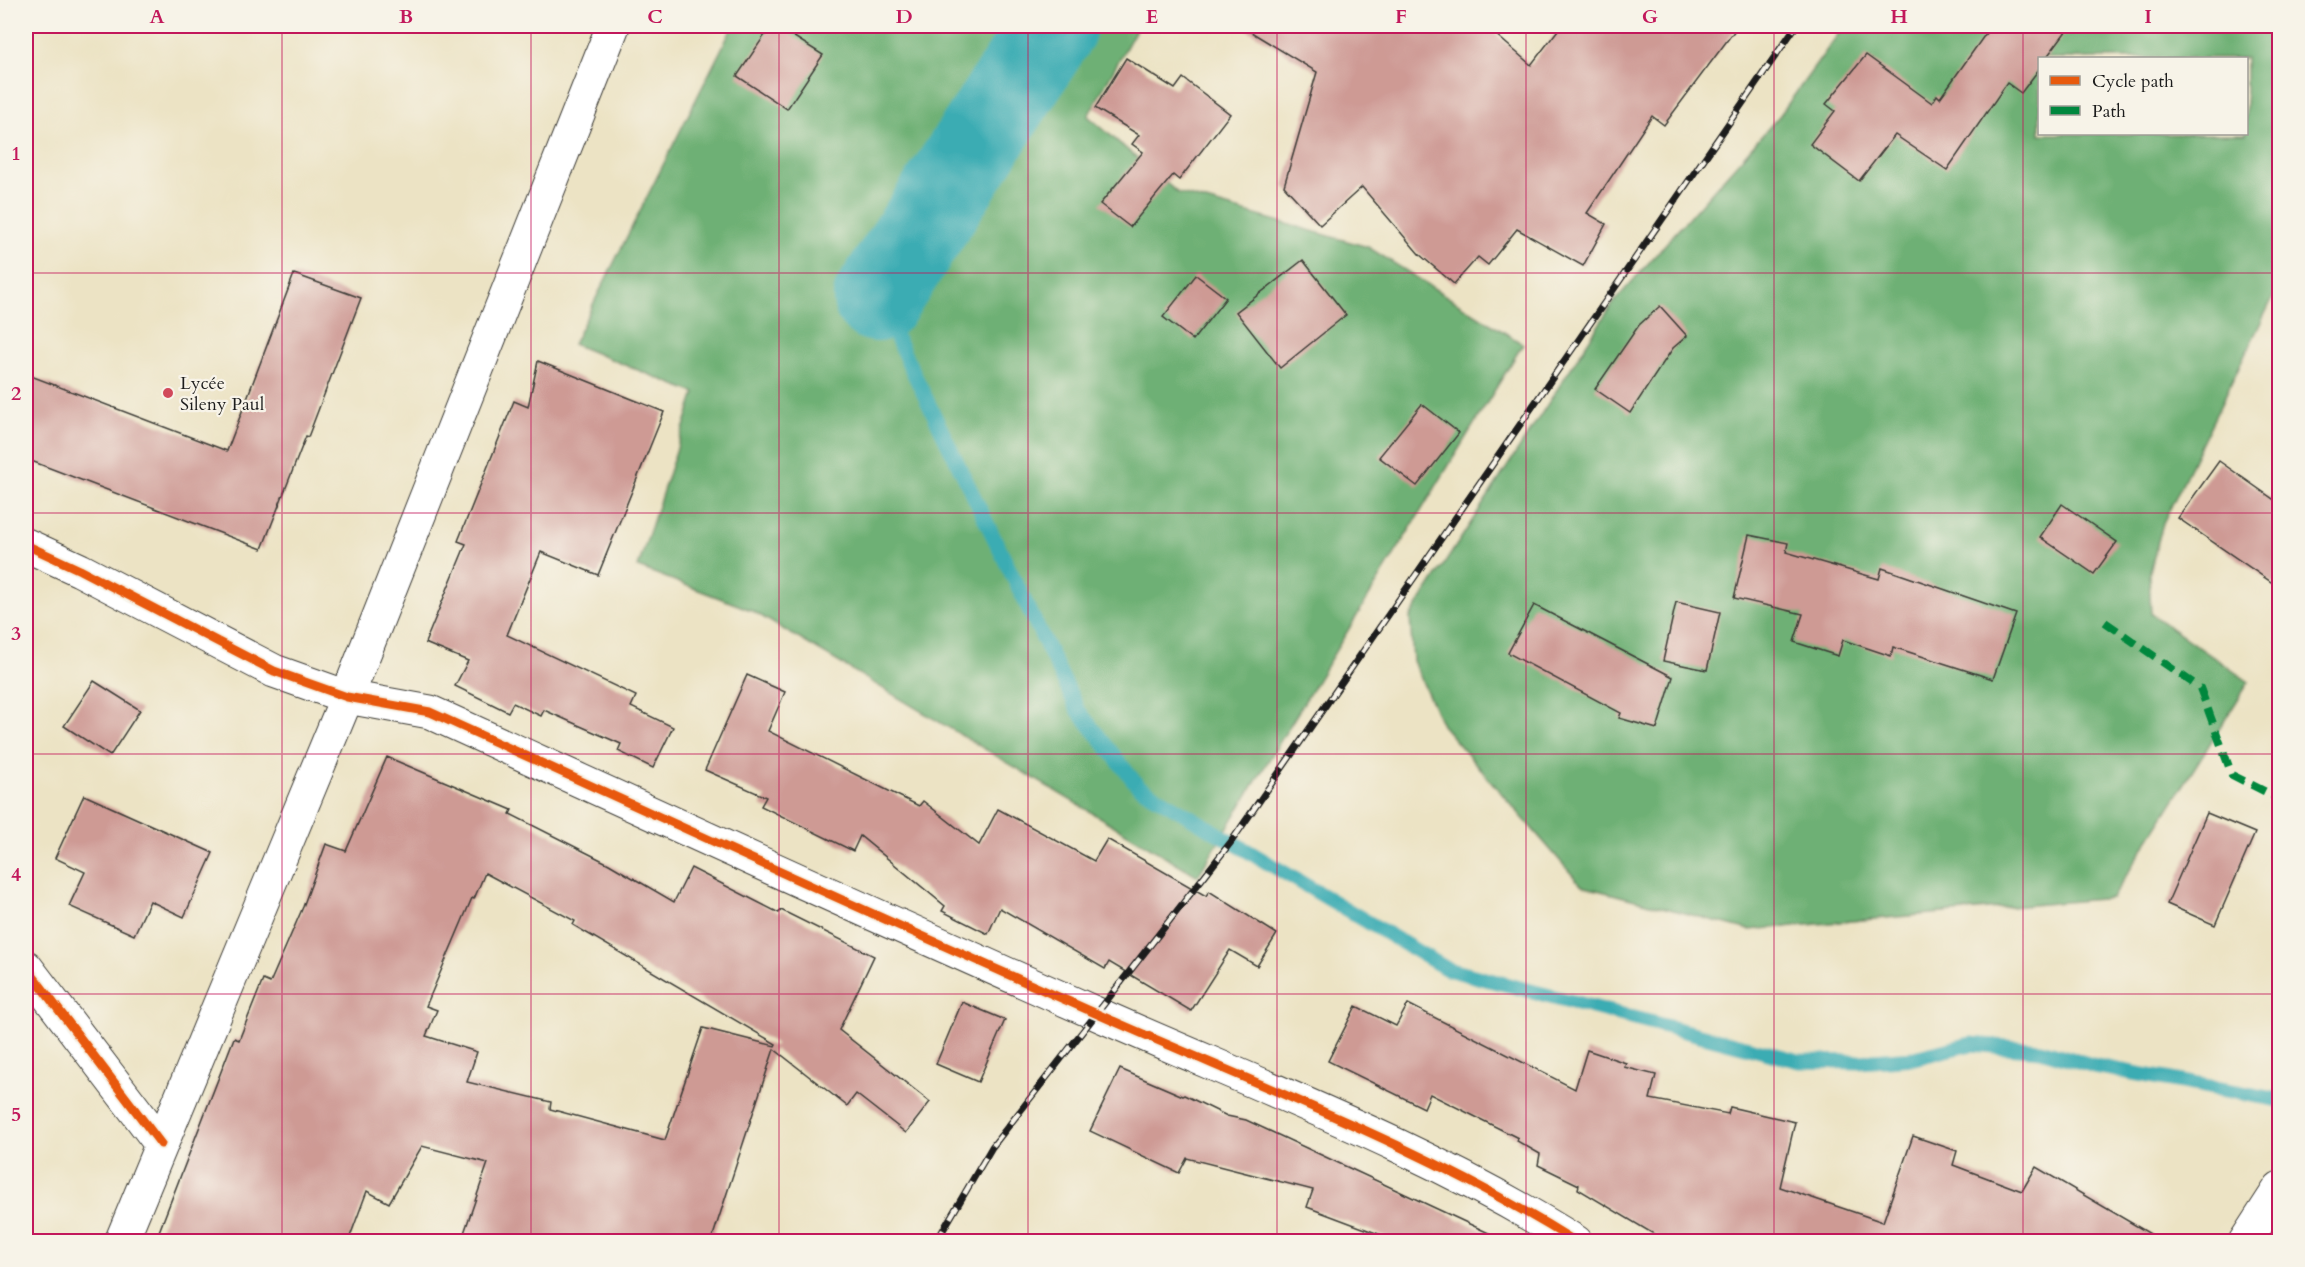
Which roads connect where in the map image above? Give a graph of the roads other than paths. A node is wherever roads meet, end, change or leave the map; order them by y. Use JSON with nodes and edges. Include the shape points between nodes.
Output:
{"nodes":[{"id":1,"x":613,"y":26,"type":"edge"},
{"id":2,"x":26,"y":544,"type":"edge"},
{"id":3,"x":347,"y":697,"type":"junction"},
{"id":4,"x":26,"y":967,"type":"edge"},
{"id":5,"x":161,"y":1144,"type":"junction"},
{"id":6,"x":2280,"y":1188,"type":"edge"},
{"id":7,"x":121,"y":1242,"type":"edge"},
{"id":8,"x":1576,"y":1242,"type":"edge"},
{"id":9,"x":2245,"y":1242,"type":"edge"}],
"edges":[{"from":1,"to":3,"type":"street"},
{"from":2,"to":3,"type":"street","via":[[274,671]]},
{"from":3,"to":5,"type":"street"},
{"from":3,"to":8,"type":"street","via":[[430,712],[1095,1014],[1329,1113],[1520,1207]]},
{"from":4,"to":5,"type":"street"},
{"from":5,"to":7,"type":"street"},
{"from":6,"to":9,"type":"street"}]}
